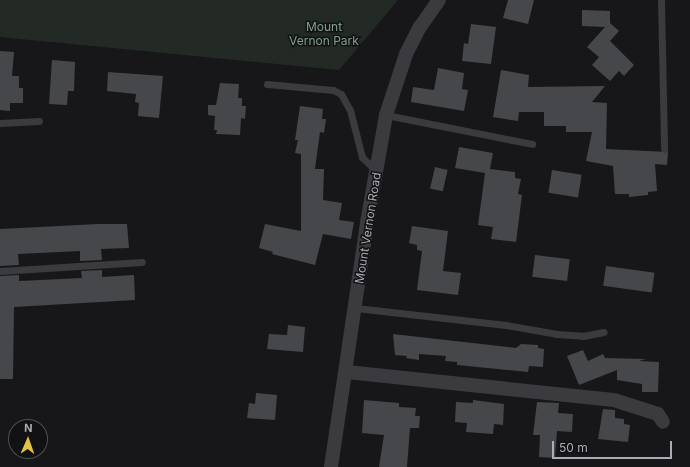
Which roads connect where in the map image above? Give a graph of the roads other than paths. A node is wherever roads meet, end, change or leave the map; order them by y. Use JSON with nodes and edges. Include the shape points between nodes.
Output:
{"nodes":[{"id":1,"x":439,"y":0,"type":"edge"},
{"id":2,"x":661,"y":0,"type":"edge"},
{"id":3,"x":267,"y":84,"type":"dead end"},
{"id":4,"x":386,"y":115,"type":"junction"},
{"id":5,"x":39,"y":121,"type":"dead end"},
{"id":6,"x":0,"y":123,"type":"edge"},
{"id":7,"x":532,"y":144,"type":"dead end"},
{"id":8,"x":664,"y":149,"type":"dead end"},
{"id":9,"x":376,"y":171,"type":"junction"},
{"id":10,"x":142,"y":262,"type":"dead end"},
{"id":11,"x":0,"y":271,"type":"edge"},
{"id":12,"x":356,"y":308,"type":"junction"},
{"id":13,"x":604,"y":332,"type":"dead end"},
{"id":14,"x":347,"y":372,"type":"junction"},
{"id":15,"x":664,"y":422,"type":"dead end"},
{"id":16,"x":331,"y":467,"type":"edge"}],
"edges":[{"from":1,"to":4,"type":"street","name":"Mount Vernon Road","via":[[420,27],[406,54]]},
{"from":2,"to":8,"type":"lane"},
{"from":3,"to":9,"type":"lane","via":[[332,90],[341,94],[350,110],[362,157]]},
{"from":4,"to":7,"type":"lane"},
{"from":4,"to":9,"type":"street","name":"Mount Vernon Road"},
{"from":5,"to":6,"type":"lane"},
{"from":9,"to":12,"type":"street","name":"Mount Vernon Road"},
{"from":10,"to":11,"type":"lane"},
{"from":12,"to":13,"type":"lane","via":[[506,325],[557,334],[584,336]]},
{"from":12,"to":14,"type":"street","name":"Mount Vernon Road"},
{"from":14,"to":15,"type":"street","via":[[614,400],[658,414]]},
{"from":14,"to":16,"type":"street","name":"Mount Vernon Road"}]}
